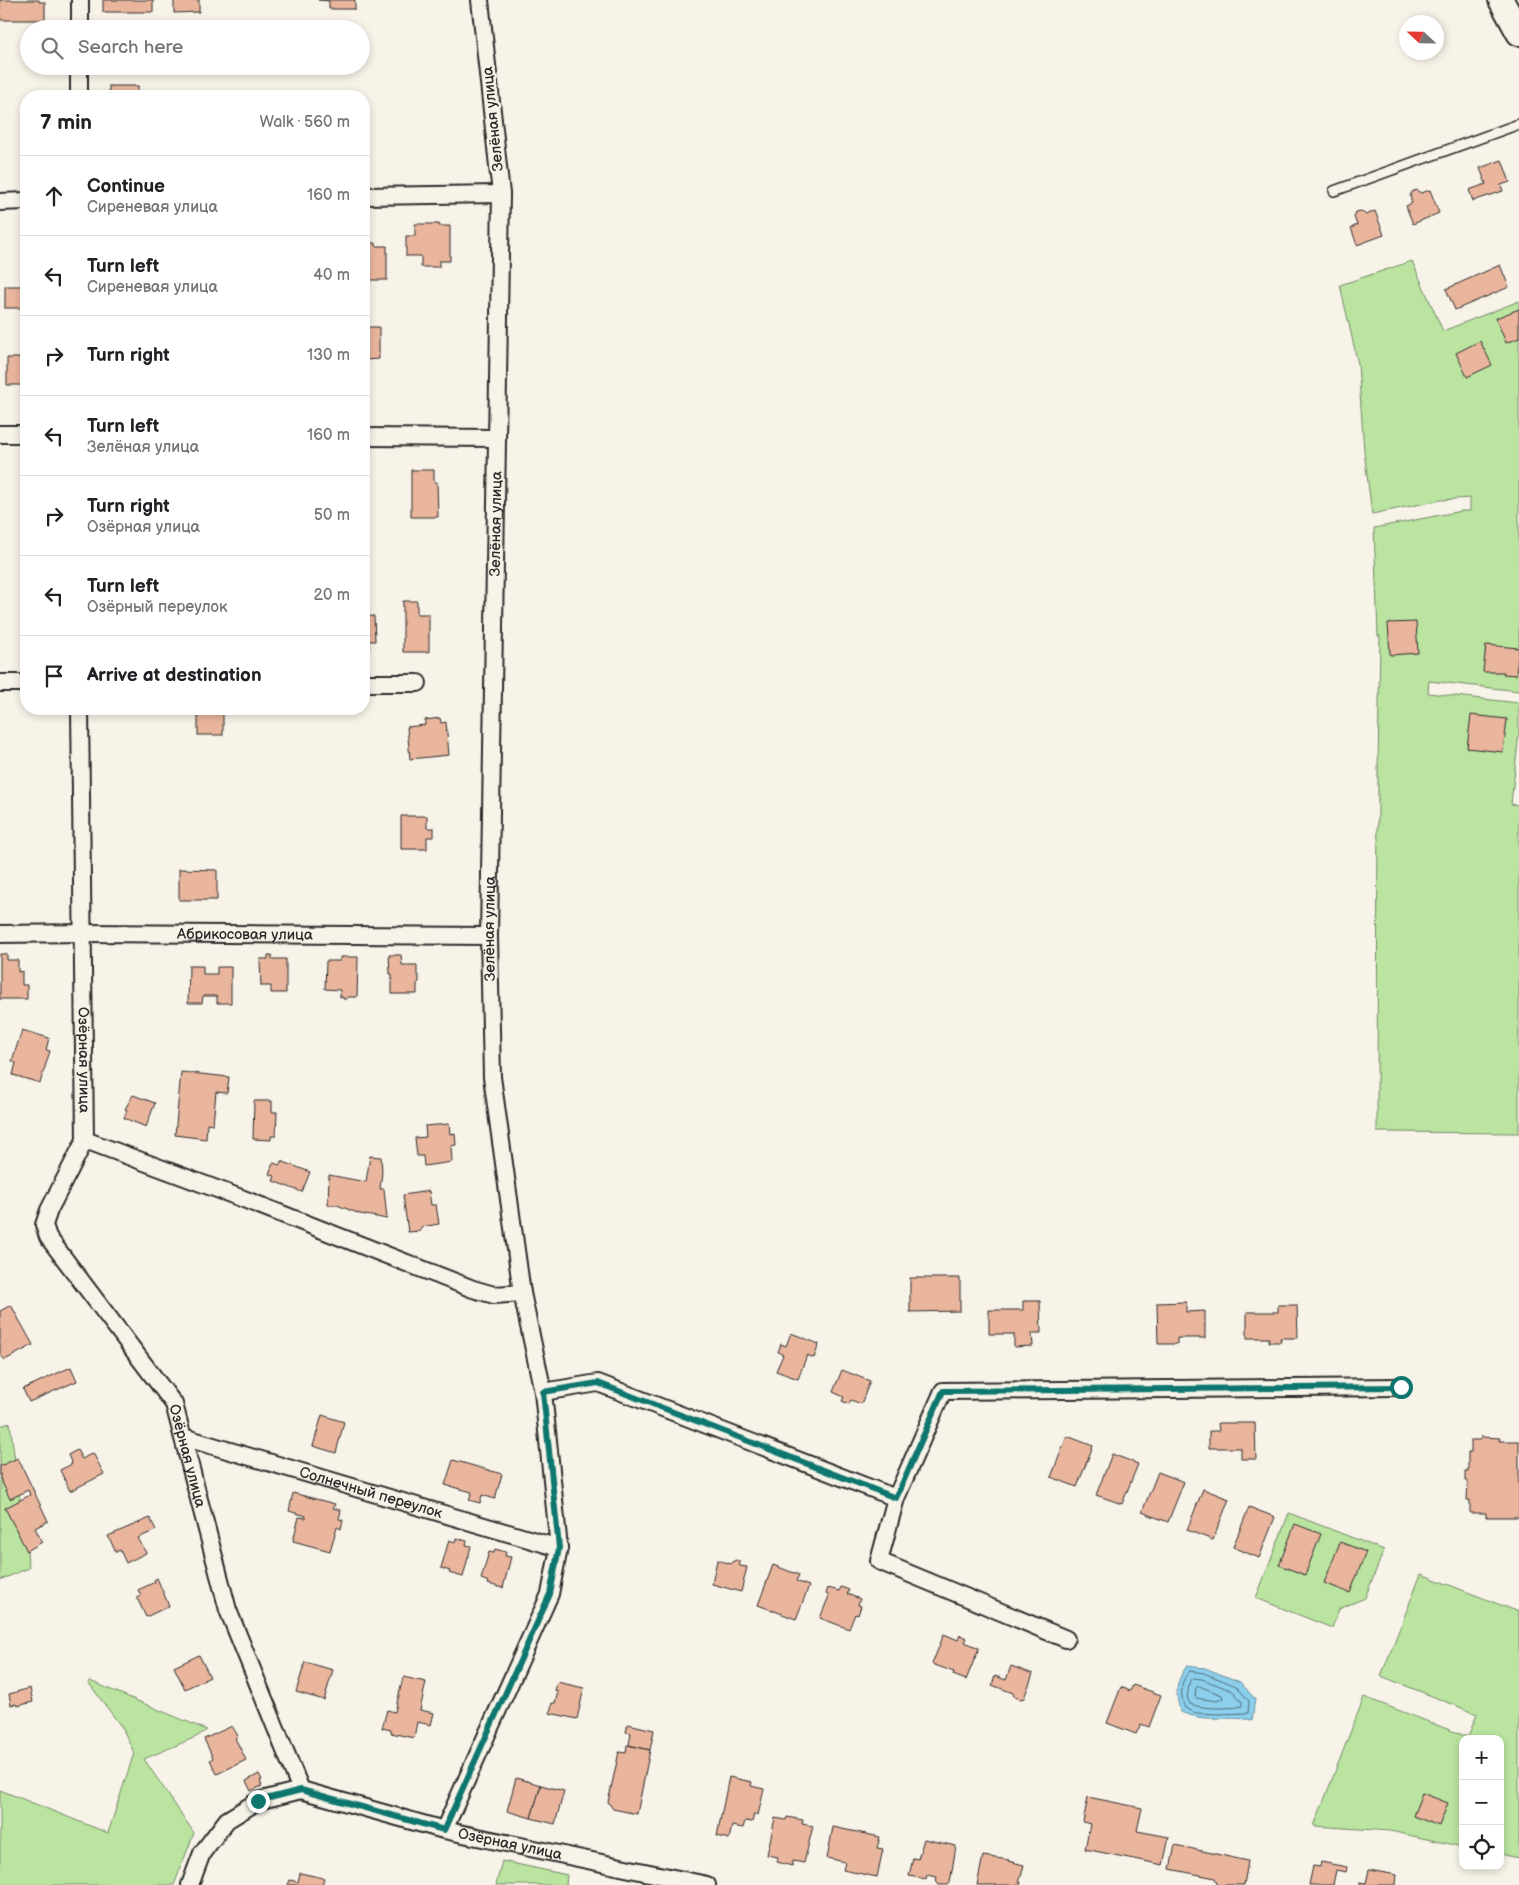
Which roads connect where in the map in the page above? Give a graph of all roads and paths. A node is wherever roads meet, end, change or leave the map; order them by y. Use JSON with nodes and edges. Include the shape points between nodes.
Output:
{"nodes":[{"id":1,"x":80,"y":0,"type":"edge"},
{"id":2,"x":480,"y":0,"type":"edge"},
{"id":3,"x":1501,"y":0,"type":"edge"},
{"id":4,"x":80,"y":20,"type":"edge"},
{"id":5,"x":1519,"y":34,"type":"edge"},
{"id":6,"x":79,"y":75,"type":"edge"},
{"id":7,"x":79,"y":90,"type":"edge"},
{"id":8,"x":1519,"y":124,"type":"edge"},
{"id":9,"x":1334,"y":191,"type":"dead end"},
{"id":10,"x":501,"y":194,"type":"junction"},
{"id":11,"x":370,"y":196,"type":"edge"},
{"id":12,"x":0,"y":202,"type":"edge"},
{"id":13,"x":20,"y":202,"type":"edge"},
{"id":14,"x":0,"y":434,"type":"edge"},
{"id":15,"x":20,"y":434,"type":"edge"},
{"id":16,"x":370,"y":437,"type":"edge"},
{"id":17,"x":496,"y":438,"type":"junction"},
{"id":18,"x":0,"y":683,"type":"edge"},
{"id":19,"x":20,"y":683,"type":"edge"},
{"id":20,"x":370,"y":683,"type":"edge"},
{"id":21,"x":418,"y":683,"type":"dead end"},
{"id":22,"x":80,"y":715,"type":"edge"},
{"id":23,"x":84,"y":933,"type":"junction"},
{"id":24,"x":0,"y":934,"type":"edge"},
{"id":25,"x":489,"y":936,"type":"junction"},
{"id":26,"x":85,"y":1140,"type":"junction"},
{"id":27,"x":522,"y":1293,"type":"junction"},
{"id":28,"x":1401,"y":1387,"type":"dead end"},
{"id":29,"x":543,"y":1392,"type":"junction"},
{"id":30,"x":183,"y":1437,"type":"junction"},
{"id":31,"x":896,"y":1498,"type":"junction"},
{"id":32,"x":559,"y":1548,"type":"junction"},
{"id":33,"x":1066,"y":1639,"type":"dead end"},
{"id":34,"x":301,"y":1790,"type":"junction"},
{"id":35,"x":444,"y":1830,"type":"junction"},
{"id":36,"x":190,"y":1885,"type":"edge"},
{"id":37,"x":707,"y":1885,"type":"edge"}],
"edges":[{"from":1,"to":4,"type":"street"},
{"from":2,"to":10,"type":"street","name":"Зелёная улица"},
{"from":3,"to":5,"type":"main road"},
{"from":6,"to":7,"type":"street"},
{"from":8,"to":9,"type":"lane"},
{"from":10,"to":11,"type":"street"},
{"from":10,"to":17,"type":"street","name":"Зелёная улица"},
{"from":12,"to":13,"type":"street"},
{"from":14,"to":15,"type":"street"},
{"from":16,"to":17,"type":"street"},
{"from":17,"to":25,"type":"street","name":"Зелёная улица"},
{"from":18,"to":19,"type":"street"},
{"from":20,"to":21,"type":"street"},
{"from":22,"to":23,"type":"street","name":"Озёрная улица"},
{"from":23,"to":24,"type":"street","name":"Абрикосовая улица"},
{"from":23,"to":25,"type":"street","name":"Абрикосовая улица"},
{"from":23,"to":26,"type":"street","name":"Озёрная улица"},
{"from":25,"to":27,"type":"street","name":"Зелёная улица","via":[[492,1077]]},
{"from":26,"to":27,"type":"street","via":[[472,1289],[494,1295]]},
{"from":26,"to":30,"type":"street","name":"Озёрная улица","via":[[44,1225],[48,1237],[174,1404]]},
{"from":27,"to":29,"type":"street","name":"Зелёная улица"},
{"from":28,"to":31,"type":"street","via":[[943,1391]]},
{"from":29,"to":31,"type":"street","via":[[598,1383]]},
{"from":29,"to":32,"type":"street","name":"Зелёная улица"},
{"from":30,"to":32,"type":"street","name":"Солнечный переулок"},
{"from":30,"to":34,"type":"street","name":"Озёрная улица","via":[[228,1610]]},
{"from":31,"to":33,"type":"street","via":[[879,1561]]},
{"from":32,"to":35,"type":"street","name":"Зелёная улица","via":[[550,1594]]},
{"from":34,"to":35,"type":"street","name":"Озёрная улица"},
{"from":34,"to":36,"type":"street","via":[[258,1801],[227,1820],[202,1853]]},
{"from":35,"to":37,"type":"street","name":"Озёрная улица"}]}
